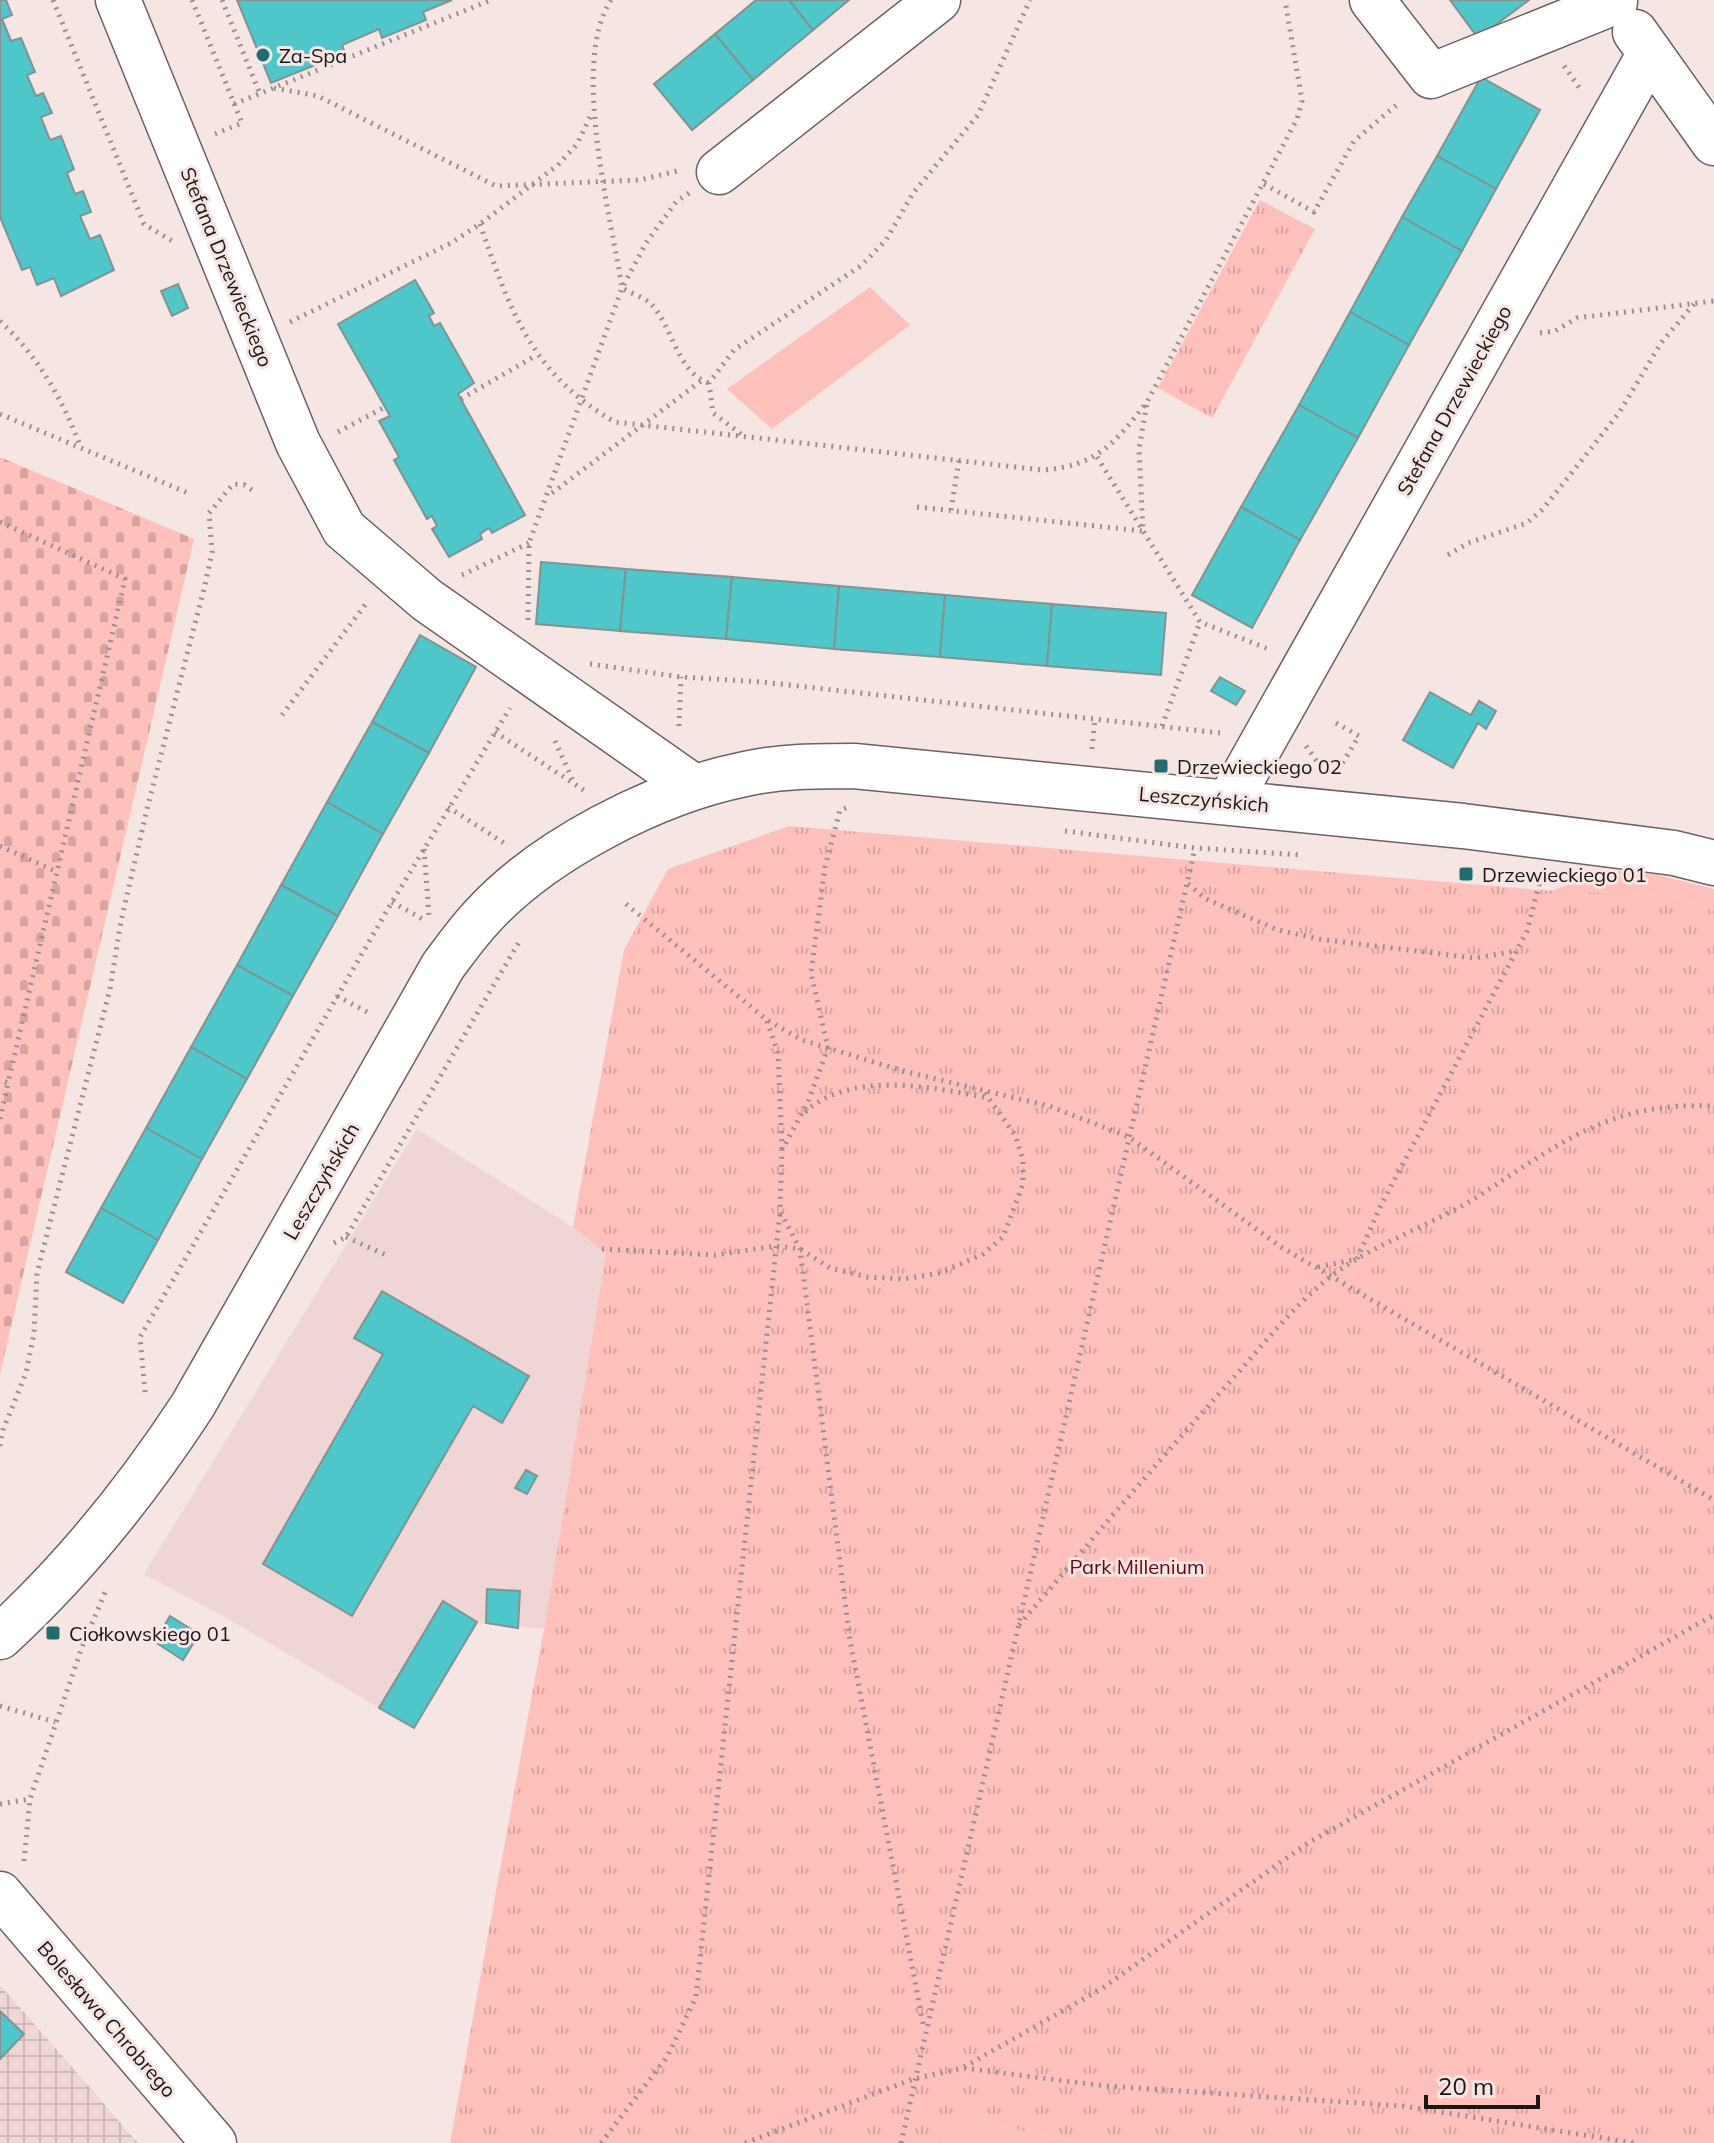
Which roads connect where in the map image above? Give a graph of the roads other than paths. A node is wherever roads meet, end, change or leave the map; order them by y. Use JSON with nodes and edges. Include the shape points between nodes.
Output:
{"nodes":[{"id":1,"x":118,"y":0,"type":"edge"},
{"id":2,"x":938,"y":0,"type":"edge"},
{"id":3,"x":1372,"y":0,"type":"edge"},
{"id":4,"x":1614,"y":1,"type":"edge"},
{"id":5,"x":1650,"y":53,"type":"junction"},
{"id":6,"x":1714,"y":143,"type":"edge"},
{"id":7,"x":719,"y":172,"type":"road end"},
{"id":8,"x":694,"y":787,"type":"junction"},
{"id":9,"x":1229,"y":802,"type":"junction"},
{"id":10,"x":1714,"y":863,"type":"edge"},
{"id":11,"x":0,"y":1637,"type":"edge"},
{"id":12,"x":12,"y":1882,"type":"edge"},
{"id":13,"x":214,"y":2143,"type":"edge"}],
"edges":[{"from":1,"to":8,"type":"street","name":"Stefana Drzewieckiego","via":[[298,443],[344,529],[427,600]]},
{"from":2,"to":7,"type":"street"},
{"from":3,"to":4,"type":"street","via":[[1431,76]]},
{"from":4,"to":5,"type":"street"},
{"from":5,"to":6,"type":"street"},
{"from":5,"to":9,"type":"street","name":"Stefana Drzewieckiego"},
{"from":8,"to":9,"type":"street","name":"Leszczyńskich","via":[[795,766],[854,766]]},
{"from":8,"to":11,"type":"street","name":"Leszczyńskich","via":[[562,852],[481,917],[443,966],[154,1466],[92,1545]]},
{"from":9,"to":10,"type":"street","name":"Leszczyńskich","via":[[1606,843]]},
{"from":12,"to":13,"type":"street","name":"Bolesława Chrobrego"}]}
